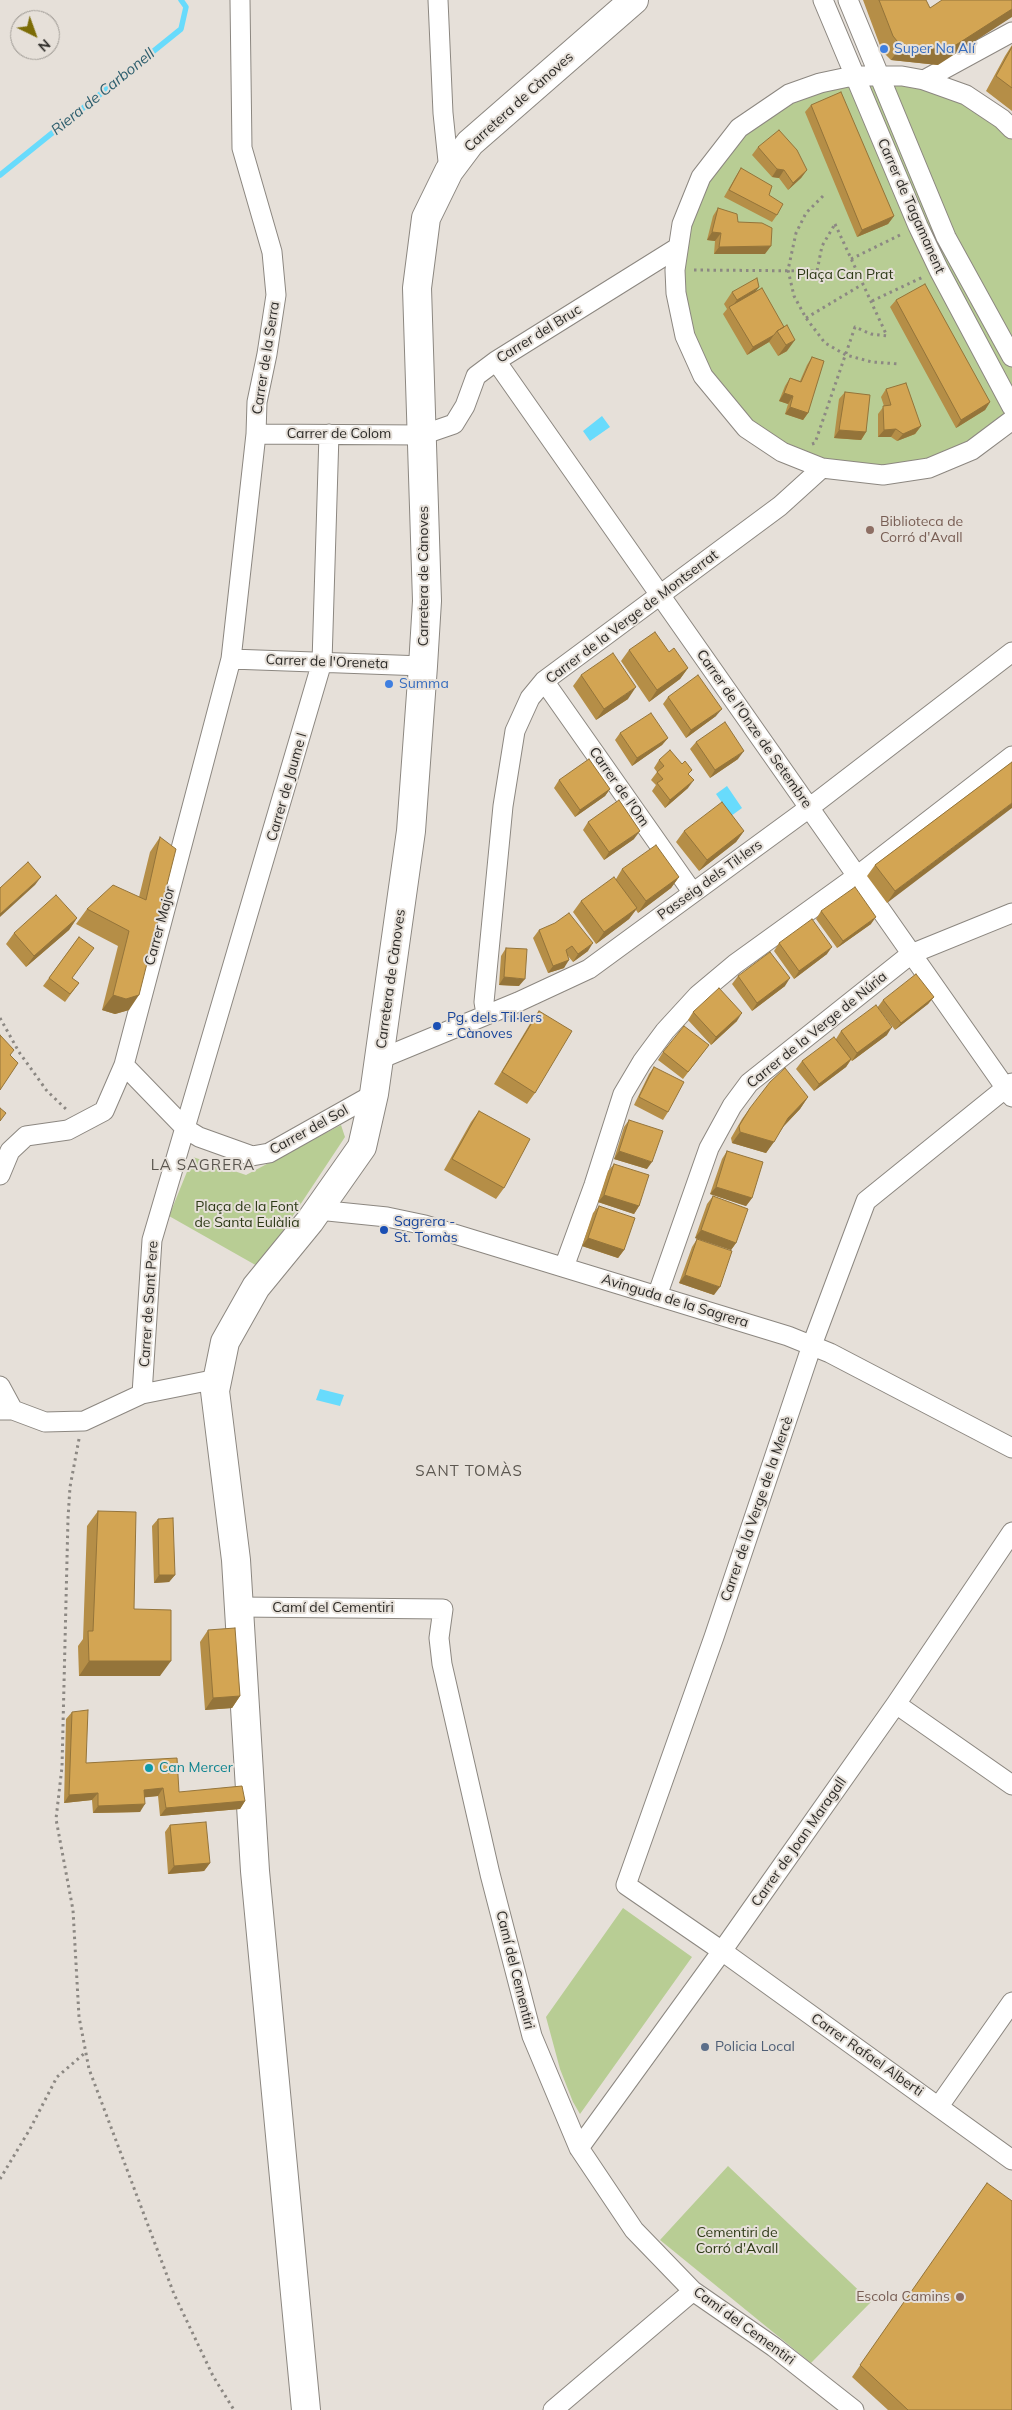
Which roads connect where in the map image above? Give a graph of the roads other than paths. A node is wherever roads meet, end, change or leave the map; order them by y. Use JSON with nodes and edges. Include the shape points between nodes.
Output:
{"nodes":[{"id":1,"x":240,"y":0,"type":"edge"},
{"id":2,"x":438,"y":0,"type":"edge"},
{"id":3,"x":634,"y":0,"type":"edge"},
{"id":4,"x":823,"y":0,"type":"edge"},
{"id":5,"x":848,"y":0,"type":"edge"},
{"id":6,"x":1012,"y":32,"type":"edge"},
{"id":7,"x":880,"y":74,"type":"junction"},
{"id":8,"x":853,"y":76,"type":"junction"},
{"id":9,"x":924,"y":80,"type":"junction"},
{"id":10,"x":1012,"y":129,"type":"edge"},
{"id":11,"x":449,"y":171,"type":"junction"},
{"id":12,"x":677,"y":248,"type":"junction"},
{"id":13,"x":1012,"y":357,"type":"edge"},
{"id":14,"x":496,"y":361,"type":"junction"},
{"id":15,"x":1012,"y":407,"type":"edge"},
{"id":16,"x":1012,"y":420,"type":"edge"},
{"id":17,"x":256,"y":434,"type":"junction"},
{"id":18,"x":329,"y":434,"type":"junction"},
{"id":19,"x":422,"y":435,"type":"junction"},
{"id":20,"x":822,"y":468,"type":"junction"},
{"id":21,"x":662,"y":595,"type":"junction"},
{"id":22,"x":1012,"y":652,"type":"edge"},
{"id":23,"x":231,"y":659,"type":"junction"},
{"id":24,"x":322,"y":662,"type":"junction"},
{"id":25,"x":423,"y":666,"type":"junction"},
{"id":26,"x":544,"y":681,"type":"junction"},
{"id":27,"x":1012,"y":756,"type":"edge"},
{"id":28,"x":809,"y":808,"type":"junction"},
{"id":29,"x":857,"y":876,"type":"junction"},
{"id":30,"x":693,"y":893,"type":"junction"},
{"id":31,"x":1012,"y":913,"type":"edge"},
{"id":32,"x":911,"y":954,"type":"junction"},
{"id":33,"x":486,"y":1014,"type":"junction"},
{"id":34,"x":380,"y":1059,"type":"junction"},
{"id":35,"x":124,"y":1065,"type":"junction"},
{"id":36,"x":1010,"y":1089,"type":"edge"},
{"id":37,"x":374,"y":1094,"type":"junction"},
{"id":38,"x":186,"y":1129,"type":"junction"},
{"id":39,"x":0,"y":1175,"type":"edge"},
{"id":40,"x":318,"y":1210,"type":"junction"},
{"id":41,"x":564,"y":1267,"type":"junction"},
{"id":42,"x":657,"y":1296,"type":"junction"},
{"id":43,"x":812,"y":1345,"type":"junction"},
{"id":44,"x":217,"y":1379,"type":"junction"},
{"id":45,"x":0,"y":1386,"type":"edge"},
{"id":46,"x":142,"y":1394,"type":"junction"},
{"id":47,"x":6,"y":1410,"type":"edge"},
{"id":48,"x":1012,"y":1448,"type":"edge"},
{"id":49,"x":1012,"y":1532,"type":"edge"},
{"id":50,"x":239,"y":1607,"type":"junction"},
{"id":51,"x":896,"y":1704,"type":"junction"},
{"id":52,"x":1012,"y":1785,"type":"edge"},
{"id":53,"x":722,"y":1951,"type":"junction"},
{"id":54,"x":1012,"y":2002,"type":"edge"},
{"id":55,"x":939,"y":2106,"type":"junction"},
{"id":56,"x":579,"y":2148,"type":"junction"},
{"id":57,"x":1012,"y":2160,"type":"edge"},
{"id":58,"x":693,"y":2291,"type":"junction"},
{"id":59,"x":306,"y":2410,"type":"edge"},
{"id":60,"x":554,"y":2410,"type":"edge"},
{"id":61,"x":854,"y":2410,"type":"edge"}],
"edges":[{"from":1,"to":17,"type":"street","name":"Carrer de la Serra","via":[[242,148],[272,252],[276,295],[257,402]]},
{"from":2,"to":11,"type":"street"},
{"from":3,"to":11,"type":"street","name":"Carretera de Cànoves","via":[[470,143]]},
{"from":4,"to":8,"type":"street","name":"Carrer de Tagamanent"},
{"from":5,"to":7,"type":"street","name":"Carrer de Tagamanent"},
{"from":6,"to":9,"type":"street"},
{"from":7,"to":8,"type":"street"},
{"from":7,"to":9,"type":"street"},
{"from":7,"to":13,"type":"street","name":"Carrer de Tagamanent","via":[[946,238]]},
{"from":8,"to":12,"type":"street","via":[[820,82],[789,94],[739,128],[701,177],[690,200]]},
{"from":8,"to":15,"type":"street","name":"Carrer de Tagamanent","via":[[939,270]]},
{"from":9,"to":10,"type":"street","via":[[966,95]]},
{"from":11,"to":19,"type":"street","name":"Carretera de Cànoves","via":[[426,218],[417,288]]},
{"from":12,"to":14,"type":"street","name":"Carrer del Bruc"},
{"from":12,"to":20,"type":"street","via":[[676,293],[685,336],[703,376],[746,428],[782,452]]},
{"from":14,"to":19,"type":"street","name":"Carrer del Bruc","via":[[476,376],[454,424]]},
{"from":14,"to":21,"type":"street","name":"Carrer de l'Onze de Setembre"},
{"from":16,"to":20,"type":"street","via":[[972,450],[929,468],[882,475]]},
{"from":17,"to":18,"type":"street","name":"Carrer de Colom"},
{"from":17,"to":23,"type":"street","name":"Carrer de la Serra"},
{"from":18,"to":19,"type":"street","name":"Carrer de Colom"},
{"from":18,"to":24,"type":"street","name":"Carrer de Jaume I"},
{"from":19,"to":25,"type":"street","name":"Carretera de Cànoves","via":[[427,601]]},
{"from":20,"to":21,"type":"street","name":"Carrer de la Verge de Montserrat","via":[[780,506]]},
{"from":21,"to":26,"type":"street","name":"Carrer de la Verge de Montserrat"},
{"from":21,"to":28,"type":"street","name":"Carrer de l'Onze de Setembre"},
{"from":22,"to":28,"type":"street","name":"Passeig dels Til·lers"},
{"from":23,"to":24,"type":"street","name":"Carrer de l'Oreneta"},
{"from":23,"to":35,"type":"street","name":"Carrer Major"},
{"from":24,"to":25,"type":"street","name":"Carrer de l'Oreneta"},
{"from":24,"to":38,"type":"street","name":"Carrer de Jaume I"},
{"from":25,"to":34,"type":"street","name":"Carretera de Cànoves","via":[[411,831]]},
{"from":26,"to":30,"type":"street","name":"Carrer de l'Om"},
{"from":26,"to":33,"type":"street","name":"Carrer de la Verge de Montserrat","via":[[530,698],[515,730],[494,891],[484,1002]]},
{"from":27,"to":29,"type":"street"},
{"from":28,"to":29,"type":"street","name":"Carrer de l'Onze de Setembre"},
{"from":28,"to":30,"type":"street","name":"Passeig dels Til·lers"},
{"from":29,"to":32,"type":"street","name":"Carrer de l'Onze de Setembre"},
{"from":29,"to":41,"type":"street","via":[[735,964],[698,995],[642,1062],[622,1094]]},
{"from":30,"to":33,"type":"street","name":"Passeig dels Til·lers","via":[[589,969]]},
{"from":31,"to":32,"type":"street","name":"Carrer de la Verge de Núria"},
{"from":32,"to":36,"type":"street","name":"Carrer de l'Onze de Setembre"},
{"from":32,"to":42,"type":"street","name":"Carrer de la Verge de Núria","via":[[749,1083],[709,1148]]},
{"from":33,"to":34,"type":"street","name":"Passeig dels Til·lers"},
{"from":34,"to":37,"type":"street","name":"Carretera de Cànoves"},
{"from":35,"to":38,"type":"street","name":"Carrer del Sol"},
{"from":35,"to":39,"type":"street","name":"Carrer Major","via":[[104,1111],[68,1130],[26,1136],[10,1151]]},
{"from":36,"to":43,"type":"street","name":"Carrer de la Verge de la Mercè","via":[[866,1201]]},
{"from":37,"to":38,"type":"street","name":"Carrer del Sol","via":[[268,1153],[252,1156]]},
{"from":37,"to":40,"type":"street","name":"Carretera de Cànoves","via":[[362,1147]]},
{"from":38,"to":46,"type":"street","name":"Carrer de Sant Pere","via":[[152,1240]]},
{"from":40,"to":41,"type":"street","name":"Avinguda de la Sagrera","via":[[387,1216],[426,1225]]},
{"from":40,"to":44,"type":"street","name":"Carretera de Cànoves","via":[[256,1287],[225,1342]]},
{"from":41,"to":42,"type":"street","name":"Avinguda de la Sagrera"},
{"from":42,"to":43,"type":"street","name":"Avinguda de la Sagrera"},
{"from":43,"to":48,"type":"street","name":"Avinguda de la Sagrera"},
{"from":43,"to":53,"type":"street","name":"Carrer de la Verge de la Mercè","via":[[626,1885]]},
{"from":44,"to":46,"type":"street"},
{"from":44,"to":50,"type":"street","name":"Carretera de Cànoves","via":[[215,1391]]},
{"from":45,"to":47,"type":"street"},
{"from":46,"to":47,"type":"street","via":[[84,1421],[45,1422]]},
{"from":49,"to":51,"type":"street","name":"Carrer de Joan Maragall"},
{"from":50,"to":56,"type":"street","name":"Camí del Cementiri","via":[[443,1609],[439,1638],[442,1664],[493,1884],[532,2036]]},
{"from":50,"to":59,"type":"street","name":"Carretera de Cànoves","via":[[255,1871]]},
{"from":51,"to":52,"type":"street"},
{"from":51,"to":53,"type":"street","name":"Carrer de Joan Maragall"},
{"from":53,"to":55,"type":"street","name":"Carrer Rafael Alberti"},
{"from":53,"to":56,"type":"street","name":"Carrer de Joan Maragall"},
{"from":54,"to":55,"type":"street"},
{"from":55,"to":57,"type":"street","name":"Carrer Rafael Alberti"},
{"from":56,"to":58,"type":"street","name":"Camí del Cementiri","via":[[634,2230]]},
{"from":58,"to":60,"type":"street"},
{"from":58,"to":61,"type":"street","name":"Camí del Cementiri","via":[[774,2347]]}]}
